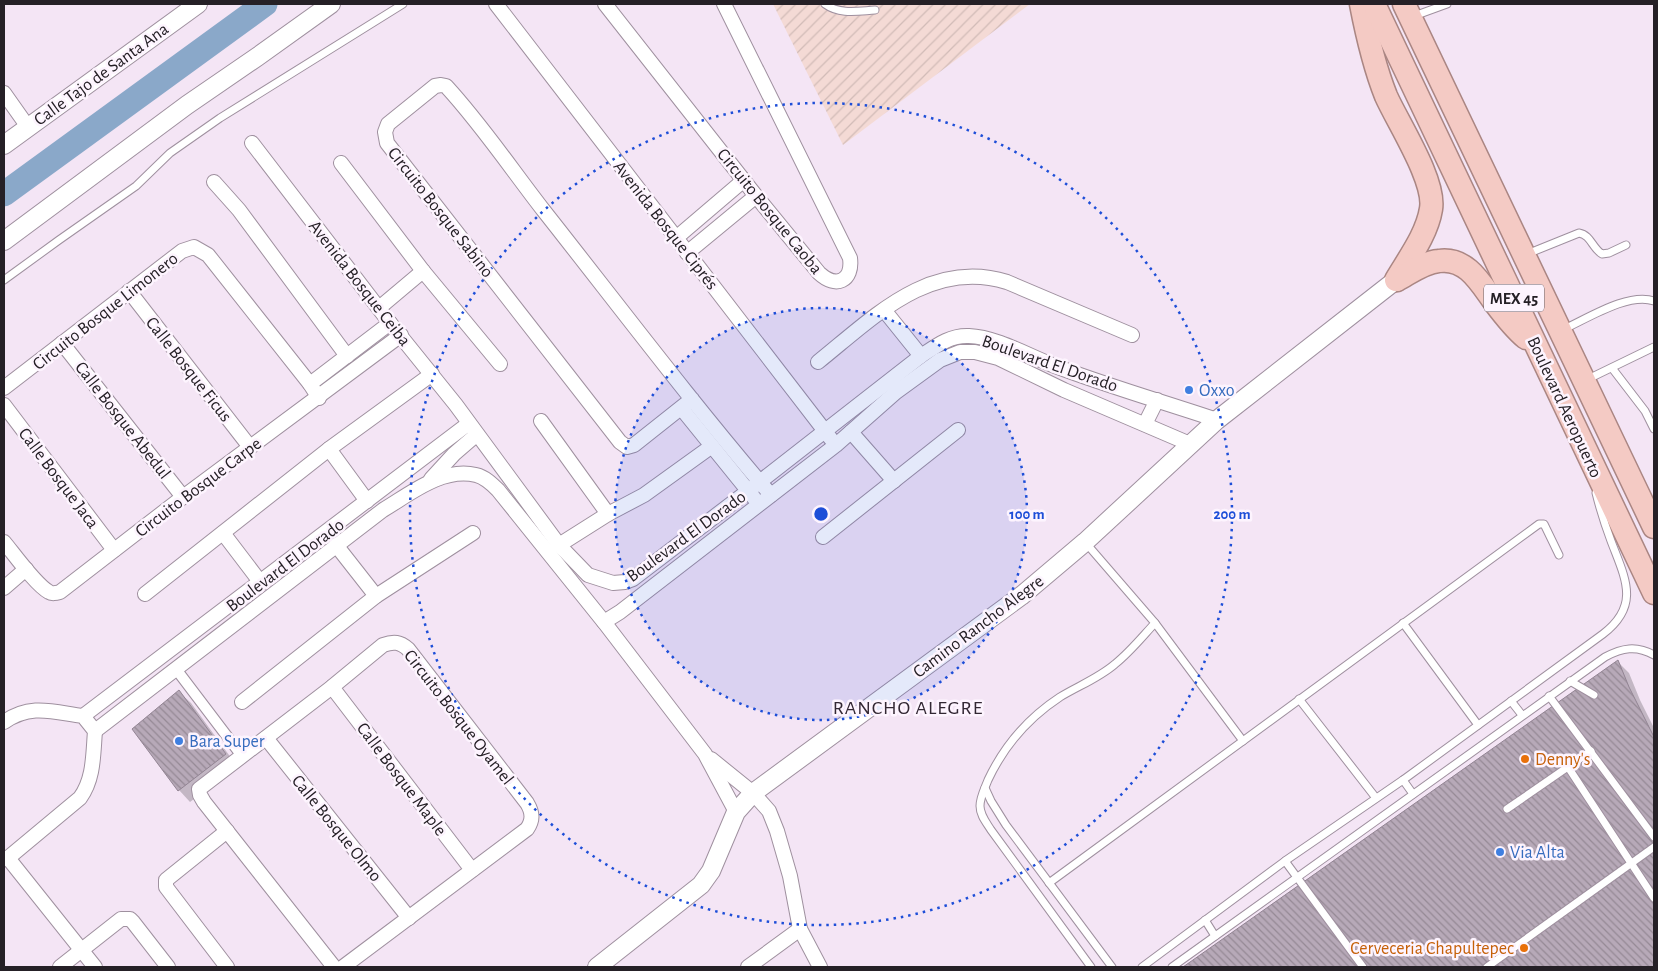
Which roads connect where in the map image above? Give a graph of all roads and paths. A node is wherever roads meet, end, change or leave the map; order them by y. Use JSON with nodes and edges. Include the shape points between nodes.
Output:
{"nodes":[{"id":1,"x":198,"y":4,"type":"edge"},
{"id":2,"x":331,"y":4,"type":"edge"},
{"id":3,"x":403,"y":4,"type":"edge"},
{"id":4,"x":496,"y":4,"type":"edge"},
{"id":5,"x":606,"y":4,"type":"edge"},
{"id":6,"x":724,"y":4,"type":"edge"},
{"id":7,"x":825,"y":4,"type":"edge"},
{"id":8,"x":1360,"y":4,"type":"edge"},
{"id":9,"x":1374,"y":4,"type":"edge"},
{"id":10,"x":1447,"y":4,"type":"edge"},
{"id":11,"x":875,"y":10,"type":"dead end"},
{"id":12,"x":1408,"y":11,"type":"edge"},
{"id":13,"x":4,"y":93,"type":"edge"},
{"id":14,"x":28,"y":126,"type":"junction"},
{"id":15,"x":252,"y":143,"type":"dead end"},
{"id":16,"x":4,"y":145,"type":"edge"},
{"id":17,"x":341,"y":163,"type":"dead end"},
{"id":18,"x":744,"y":180,"type":"junction"},
{"id":19,"x":214,"y":182,"type":"dead end"},
{"id":20,"x":756,"y":196,"type":"junction"},
{"id":21,"x":676,"y":238,"type":"junction"},
{"id":22,"x":4,"y":241,"type":"edge"},
{"id":23,"x":1626,"y":245,"type":"dead end"},
{"id":24,"x":687,"y":253,"type":"junction"},
{"id":25,"x":1524,"y":255,"type":"junction"},
{"id":26,"x":424,"y":270,"type":"junction"},
{"id":27,"x":4,"y":280,"type":"edge"},
{"id":28,"x":1396,"y":280,"type":"junction"},
{"id":29,"x":129,"y":291,"type":"junction"},
{"id":30,"x":1654,"y":301,"type":"edge"},
{"id":31,"x":379,"y":308,"type":"junction"},
{"id":32,"x":884,"y":310,"type":"junction"},
{"id":33,"x":390,"y":323,"type":"junction"},
{"id":34,"x":1560,"y":331,"type":"junction"},
{"id":35,"x":401,"y":335,"type":"junction"},
{"id":36,"x":1132,"y":335,"type":"dead end"},
{"id":37,"x":62,"y":343,"type":"junction"},
{"id":38,"x":1654,"y":347,"type":"edge"},
{"id":39,"x":1538,"y":350,"type":"junction"},
{"id":40,"x":347,"y":356,"type":"junction"},
{"id":41,"x":921,"y":356,"type":"junction"},
{"id":42,"x":818,"y":362,"type":"dead end"},
{"id":43,"x":500,"y":364,"type":"dead end"},
{"id":44,"x":1612,"y":368,"type":"junction"},
{"id":45,"x":1072,"y":371,"type":"junction"},
{"id":46,"x":432,"y":374,"type":"junction"},
{"id":47,"x":1583,"y":381,"type":"junction"},
{"id":48,"x":310,"y":384,"type":"junction"},
{"id":49,"x":4,"y":388,"type":"edge"},
{"id":50,"x":1064,"y":390,"type":"junction"},
{"id":51,"x":319,"y":398,"type":"junction"},
{"id":52,"x":1156,"y":400,"type":"junction"},
{"id":53,"x":687,"y":404,"type":"junction"},
{"id":54,"x":4,"y":405,"type":"edge"},
{"id":55,"x":1217,"y":420,"type":"junction"},
{"id":56,"x":541,"y":421,"type":"dead end"},
{"id":57,"x":1145,"y":424,"type":"junction"},
{"id":58,"x":472,"y":429,"type":"junction"},
{"id":59,"x":1654,"y":429,"type":"edge"},
{"id":60,"x":958,"y":430,"type":"dead end"},
{"id":61,"x":824,"y":431,"type":"junction"},
{"id":62,"x":851,"y":432,"type":"junction"},
{"id":63,"x":1190,"y":444,"type":"junction"},
{"id":64,"x":836,"y":445,"type":"junction"},
{"id":65,"x":712,"y":446,"type":"junction"},
{"id":66,"x":250,"y":448,"type":"junction"},
{"id":67,"x":329,"y":449,"type":"junction"},
{"id":68,"x":1587,"y":453,"type":"junction"},
{"id":69,"x":894,"y":481,"type":"junction"},
{"id":70,"x":759,"y":482,"type":"junction"},
{"id":71,"x":427,"y":484,"type":"junction"},
{"id":72,"x":748,"y":491,"type":"junction"},
{"id":73,"x":771,"y":496,"type":"junction"},
{"id":74,"x":183,"y":497,"type":"junction"},
{"id":75,"x":367,"y":501,"type":"junction"},
{"id":76,"x":760,"y":505,"type":"junction"},
{"id":77,"x":608,"y":514,"type":"junction"},
{"id":78,"x":1654,"y":527,"type":"edge"},
{"id":79,"x":223,"y":533,"type":"junction"},
{"id":80,"x":473,"y":533,"type":"dead end"},
{"id":81,"x":822,"y":537,"type":"dead end"},
{"id":82,"x":4,"y":542,"type":"edge"},
{"id":83,"x":1085,"y":542,"type":"junction"},
{"id":84,"x":336,"y":545,"type":"junction"},
{"id":85,"x":559,"y":545,"type":"junction"},
{"id":86,"x":114,"y":550,"type":"junction"},
{"id":87,"x":1559,"y":555,"type":"dead end"},
{"id":88,"x":26,"y":569,"type":"junction"},
{"id":89,"x":261,"y":583,"type":"junction"},
{"id":90,"x":4,"y":588,"type":"edge"},
{"id":91,"x":1654,"y":593,"type":"edge"},
{"id":92,"x":145,"y":594,"type":"dead end"},
{"id":93,"x":376,"y":596,"type":"junction"},
{"id":94,"x":604,"y":622,"type":"junction"},
{"id":95,"x":1155,"y":623,"type":"junction"},
{"id":96,"x":1403,"y":623,"type":"junction"},
{"id":97,"x":1654,"y":655,"type":"edge"},
{"id":98,"x":176,"y":669,"type":"junction"},
{"id":99,"x":1570,"y":681,"type":"junction"},
{"id":100,"x":332,"y":688,"type":"junction"},
{"id":101,"x":1594,"y":695,"type":"dead end"},
{"id":102,"x":1549,"y":696,"type":"junction"},
{"id":103,"x":1299,"y":699,"type":"junction"},
{"id":104,"x":1511,"y":701,"type":"junction"},
{"id":105,"x":242,"y":702,"type":"dead end"},
{"id":106,"x":1522,"y":715,"type":"junction"},
{"id":107,"x":84,"y":716,"type":"junction"},
{"id":108,"x":4,"y":722,"type":"edge"},
{"id":109,"x":1478,"y":725,"type":"junction"},
{"id":110,"x":95,"y":731,"type":"junction"},
{"id":111,"x":266,"y":738,"type":"junction"},
{"id":112,"x":1243,"y":741,"type":"junction"},
{"id":113,"x":1591,"y":751,"type":"junction"},
{"id":114,"x":705,"y":754,"type":"junction"},
{"id":115,"x":242,"y":756,"type":"junction"},
{"id":116,"x":1568,"y":768,"type":"junction"},
{"id":117,"x":1403,"y":780,"type":"junction"},
{"id":118,"x":985,"y":788,"type":"junction"},
{"id":119,"x":753,"y":793,"type":"junction"},
{"id":120,"x":1413,"y":794,"type":"junction"},
{"id":121,"x":1376,"y":798,"type":"junction"},
{"id":122,"x":1507,"y":809,"type":"dead end"},
{"id":123,"x":736,"y":812,"type":"junction"},
{"id":124,"x":227,"y":831,"type":"junction"},
{"id":125,"x":1654,"y":837,"type":"edge"},
{"id":126,"x":1654,"y":847,"type":"edge"},
{"id":127,"x":6,"y":859,"type":"edge"},
{"id":128,"x":1285,"y":861,"type":"junction"},
{"id":129,"x":1630,"y":864,"type":"junction"},
{"id":130,"x":472,"y":870,"type":"junction"},
{"id":131,"x":1297,"y":876,"type":"junction"},
{"id":132,"x":1049,"y":883,"type":"junction"},
{"id":133,"x":1654,"y":898,"type":"edge"},
{"id":134,"x":409,"y":918,"type":"junction"},
{"id":135,"x":1204,"y":920,"type":"junction"},
{"id":136,"x":800,"y":929,"type":"junction"},
{"id":137,"x":1215,"y":936,"type":"junction"},
{"id":138,"x":82,"y":952,"type":"junction"},
{"id":139,"x":60,"y":967,"type":"edge"},
{"id":140,"x":95,"y":967,"type":"edge"},
{"id":141,"x":168,"y":967,"type":"edge"},
{"id":142,"x":227,"y":967,"type":"edge"},
{"id":143,"x":334,"y":967,"type":"edge"},
{"id":144,"x":343,"y":967,"type":"edge"},
{"id":145,"x":597,"y":967,"type":"edge"},
{"id":146,"x":748,"y":967,"type":"edge"},
{"id":147,"x":820,"y":967,"type":"edge"},
{"id":148,"x":1091,"y":967,"type":"edge"},
{"id":149,"x":1112,"y":967,"type":"edge"},
{"id":150,"x":1142,"y":967,"type":"edge"},
{"id":151,"x":1172,"y":967,"type":"edge"},
{"id":152,"x":1363,"y":967,"type":"edge"},
{"id":153,"x":1487,"y":967,"type":"edge"}],
"edges":[{"from":1,"to":14,"type":"street","name":"Calle Tajo de Santa Ana"},
{"from":2,"to":22,"type":"street","via":[[187,105]]},
{"from":3,"to":27,"type":"lane","via":[[170,152],[136,186]]},
{"from":4,"to":21,"type":"street","name":"Avenida Bosque Ciprés"},
{"from":5,"to":18,"type":"street","name":"Circuito Bosque Caoba"},
{"from":6,"to":20,"type":"street","name":"Circuito Bosque Caoba","via":[[850,258],[850,270],[842,280],[832,282],[819,273]]},
{"from":7,"to":11,"type":"lane","via":[[848,12]]},
{"from":8,"to":28,"type":"highway","via":[[1386,96],[1425,177],[1432,199],[1421,237]]},
{"from":9,"to":39,"type":"highway","name":"Boulevard Aeropuerto","number":"MEX 45"},
{"from":10,"to":12,"type":"lane"},
{"from":12,"to":25,"type":"highway","name":"Boulevard Aeropuerto","number":"MEX 45"},
{"from":13,"to":14,"type":"street"},
{"from":14,"to":16,"type":"street","name":"Calle Tajo de Santa Ana"},
{"from":15,"to":31,"type":"street","name":"Avenida Bosque Ceiba"},
{"from":17,"to":26,"type":"street"},
{"from":18,"to":20,"type":"street","name":"Circuito Bosque Caoba"},
{"from":18,"to":21,"type":"street"},
{"from":19,"to":40,"type":"street"},
{"from":20,"to":24,"type":"street"},
{"from":21,"to":24,"type":"street","name":"Avenida Bosque Ciprés"},
{"from":23,"to":25,"type":"lane","via":[[1602,254],[1586,235],[1579,233]]},
{"from":24,"to":61,"type":"street","name":"Avenida Bosque Ciprés"},
{"from":25,"to":34,"type":"highway","name":"Boulevard Aeropuerto","number":"MEX 45"},
{"from":26,"to":31,"type":"street"},
{"from":26,"to":43,"type":"street"},
{"from":28,"to":39,"type":"highway","via":[[1428,263],[1451,261],[1461,264],[1477,278],[1520,333]]},
{"from":28,"to":55,"type":"street"},
{"from":29,"to":37,"type":"street","name":"Circuito Bosque Limonero"},
{"from":29,"to":48,"type":"street","name":"Circuito Bosque Limonero","via":[[182,251],[201,250]]},
{"from":29,"to":66,"type":"street","name":"Calle Bosque Ficus"},
{"from":30,"to":34,"type":"lane","via":[[1644,298],[1628,300]]},
{"from":31,"to":33,"type":"street","name":"Avenida Bosque Ceiba"},
{"from":32,"to":36,"type":"street","via":[[925,285],[962,276],[983,276],[1006,282]]},
{"from":32,"to":41,"type":"street"},
{"from":32,"to":42,"type":"street"},
{"from":33,"to":35,"type":"street","name":"Avenida Bosque Ceiba"},
{"from":33,"to":40,"type":"street"},
{"from":34,"to":47,"type":"highway","name":"Boulevard Aeropuerto","number":"MEX 45"},
{"from":35,"to":46,"type":"street","name":"Avenida Bosque Ceiba"},
{"from":35,"to":51,"type":"street","name":"Circuito Bosque Carpe"},
{"from":37,"to":49,"type":"street","name":"Circuito Bosque Limonero"},
{"from":37,"to":74,"type":"street","name":"Calle Bosque Abedul"},
{"from":38,"to":44,"type":"lane"},
{"from":39,"to":68,"type":"highway","name":"Boulevard Aeropuerto","number":"MEX 45"},
{"from":40,"to":48,"type":"street"},
{"from":41,"to":45,"type":"street","name":"Boulevard El Dorado","via":[[944,341],[969,336],[984,338]]},
{"from":41,"to":61,"type":"street","name":"Boulevard El Dorado"},
{"from":44,"to":47,"type":"lane"},
{"from":44,"to":59,"type":"lane","via":[[1646,411]]},
{"from":45,"to":50,"type":"street"},
{"from":45,"to":52,"type":"street","name":"Boulevard El Dorado"},
{"from":46,"to":58,"type":"street","name":"Avenida Bosque Ceiba"},
{"from":46,"to":67,"type":"street"},
{"from":47,"to":78,"type":"highway","name":"Boulevard Aeropuerto","number":"MEX 45"},
{"from":48,"to":51,"type":"street","name":"Circuito Bosque Limonero"},
{"from":50,"to":57,"type":"street","name":"Boulevard El Dorado"},
{"from":50,"to":62,"type":"street","name":"Boulevard El Dorado","via":[[998,358],[960,352],[940,360],[904,386]]},
{"from":51,"to":66,"type":"street","name":"Circuito Bosque Carpe"},
{"from":52,"to":55,"type":"street","name":"Boulevard El Dorado"},
{"from":52,"to":57,"type":"street"},
{"from":53,"to":53,"type":"street","name":"Circuito Bosque Sabino","via":[[543,209],[446,86],[435,86],[388,124],[385,132],[387,143],[620,442],[627,447],[634,445]]},
{"from":53,"to":65,"type":"street","name":"Circuito Bosque Sabino"},
{"from":53,"to":70,"type":"street","name":"Circuito Bosque Sabino"},
{"from":54,"to":86,"type":"street","name":"Calle Bosque Jaca"},
{"from":55,"to":63,"type":"street"},
{"from":56,"to":77,"type":"street"},
{"from":57,"to":63,"type":"street","name":"Boulevard El Dorado"},
{"from":58,"to":71,"type":"street"},
{"from":58,"to":75,"type":"street","name":"Boulevard El Dorado","via":[[435,448]]},
{"from":58,"to":85,"type":"street","name":"Boulevard El Dorado"},
{"from":60,"to":69,"type":"street"},
{"from":61,"to":64,"type":"street","name":"Avenida Bosque Ciprés"},
{"from":61,"to":70,"type":"street","name":"Boulevard El Dorado"},
{"from":62,"to":64,"type":"street","name":"Boulevard El Dorado"},
{"from":62,"to":69,"type":"street"},
{"from":63,"to":83,"type":"street","name":"Camino Rancho Alegre"},
{"from":64,"to":73,"type":"street","name":"Boulevard El Dorado"},
{"from":65,"to":72,"type":"street","name":"Circuito Bosque Sabino"},
{"from":65,"to":77,"type":"street","via":[[644,495]]},
{"from":66,"to":74,"type":"street","name":"Circuito Bosque Carpe"},
{"from":67,"to":75,"type":"street"},
{"from":67,"to":79,"type":"street"},
{"from":68,"to":91,"type":"highway","name":"Boulevard Aeropuerto","number":"MEX 45"},
{"from":68,"to":104,"type":"lane","via":[[1601,515],[1625,579],[1626,606],[1610,628]]},
{"from":69,"to":81,"type":"street"},
{"from":70,"to":72,"type":"street","name":"Boulevard El Dorado"},
{"from":70,"to":73,"type":"street","name":"Circuito Bosque Sabino"},
{"from":71,"to":84,"type":"street","name":"Boulevard El Dorado","via":[[383,510]]},
{"from":71,"to":94,"type":"street","name":"Boulevard El Dorado","via":[[456,474],[477,475],[488,481]]},
{"from":72,"to":76,"type":"street","name":"Circuito Bosque Sabino"},
{"from":72,"to":85,"type":"street","name":"Boulevard El Dorado","via":[[625,582],[612,583],[588,575]]},
{"from":73,"to":76,"type":"street","name":"Boulevard El Dorado"},
{"from":74,"to":86,"type":"street","name":"Circuito Bosque Carpe"},
{"from":75,"to":89,"type":"street","name":"Boulevard El Dorado"},
{"from":76,"to":94,"type":"street","name":"Boulevard El Dorado"},
{"from":77,"to":85,"type":"street"},
{"from":79,"to":89,"type":"street"},
{"from":79,"to":92,"type":"street"},
{"from":80,"to":93,"type":"street"},
{"from":82,"to":88,"type":"street","name":"Circuito Bosque Carpe"},
{"from":83,"to":95,"type":"lane"},
{"from":83,"to":119,"type":"street","name":"Camino Rancho Alegre","via":[[1021,596]]},
{"from":84,"to":93,"type":"street"},
{"from":84,"to":98,"type":"street","name":"Boulevard El Dorado"},
{"from":86,"to":88,"type":"street","name":"Circuito Bosque Carpe","via":[[56,593],[47,591]]},
{"from":87,"to":96,"type":"lane","via":[[1544,524],[1539,524]]},
{"from":88,"to":90,"type":"street"},
{"from":89,"to":107,"type":"street","name":"Boulevard El Dorado"},
{"from":93,"to":105,"type":"street"},
{"from":94,"to":114,"type":"street","name":"Boulevard El Dorado"},
{"from":95,"to":112,"type":"lane"},
{"from":95,"to":118,"type":"lane","via":[[1116,664],[1061,697],[1030,722],[1001,757]]},
{"from":96,"to":103,"type":"lane"},
{"from":96,"to":109,"type":"lane"},
{"from":97,"to":99,"type":"lane","via":[[1636,648],[1625,648],[1604,657]]},
{"from":98,"to":110,"type":"street","name":"Boulevard El Dorado"},
{"from":98,"to":115,"type":"street"},
{"from":99,"to":101,"type":"lane"},
{"from":99,"to":102,"type":"lane"},
{"from":100,"to":111,"type":"street","name":"Circuito Bosque Oyamel"},
{"from":100,"to":130,"type":"street","name":"Calle Bosque Maple"},
{"from":100,"to":130,"type":"street","name":"Circuito Bosque Oyamel","via":[[383,645],[394,642],[404,646],[528,803],[532,815],[527,829]]},
{"from":102,"to":106,"type":"lane"},
{"from":102,"to":113,"type":"lane"},
{"from":103,"to":112,"type":"lane"},
{"from":103,"to":121,"type":"lane"},
{"from":104,"to":106,"type":"lane"},
{"from":104,"to":109,"type":"lane"},
{"from":106,"to":120,"type":"lane"},
{"from":107,"to":108,"type":"street","via":[[31,710]]},
{"from":107,"to":110,"type":"street"},
{"from":109,"to":117,"type":"lane"},
{"from":110,"to":127,"type":"street","via":[[90,781],[86,790]]},
{"from":111,"to":115,"type":"street","name":"Circuito Bosque Oyamel"},
{"from":111,"to":134,"type":"street","name":"Calle Bosque Olmo"},
{"from":112,"to":132,"type":"lane"},
{"from":113,"to":116,"type":"lane"},
{"from":113,"to":125,"type":"lane"},
{"from":114,"to":119,"type":"street","name":"Boulevard El Dorado"},
{"from":114,"to":123,"type":"street","name":"Boulevard El Dorado"},
{"from":115,"to":124,"type":"street","name":"Circuito Bosque Oyamel","via":[[199,789]]},
{"from":116,"to":122,"type":"lane"},
{"from":116,"to":129,"type":"lane"},
{"from":117,"to":120,"type":"lane"},
{"from":117,"to":121,"type":"lane"},
{"from":118,"to":132,"type":"lane","via":[[1006,825]]},
{"from":118,"to":148,"type":"lane","via":[[980,805],[984,820]]},
{"from":119,"to":123,"type":"street","name":"Camino Rancho Alegre"},
{"from":119,"to":136,"type":"street","name":"Boulevard El Dorado","via":[[769,811],[777,831]]},
{"from":120,"to":131,"type":"lane"},
{"from":121,"to":128,"type":"lane"},
{"from":123,"to":145,"type":"street","name":"Camino Rancho Alegre","via":[[711,871],[701,884]]},
{"from":124,"to":142,"type":"street","via":[[165,882]]},
{"from":124,"to":143,"type":"street","name":"Circuito Bosque Oyamel"},
{"from":126,"to":129,"type":"lane"},
{"from":127,"to":138,"type":"street"},
{"from":128,"to":131,"type":"lane"},
{"from":128,"to":135,"type":"lane"},
{"from":129,"to":133,"type":"lane"},
{"from":129,"to":153,"type":"lane"},
{"from":130,"to":134,"type":"street","name":"Circuito Bosque Oyamel"},
{"from":131,"to":137,"type":"lane"},
{"from":131,"to":152,"type":"lane"},
{"from":132,"to":149,"type":"lane"},
{"from":134,"to":144,"type":"street","name":"Circuito Bosque Oyamel"},
{"from":135,"to":137,"type":"lane"},
{"from":135,"to":150,"type":"lane"},
{"from":136,"to":146,"type":"street"},
{"from":136,"to":147,"type":"street","name":"Boulevard El Dorado"},
{"from":137,"to":151,"type":"lane"},
{"from":138,"to":139,"type":"street"},
{"from":138,"to":140,"type":"street"},
{"from":138,"to":141,"type":"street","via":[[121,920],[130,919]]}]}
